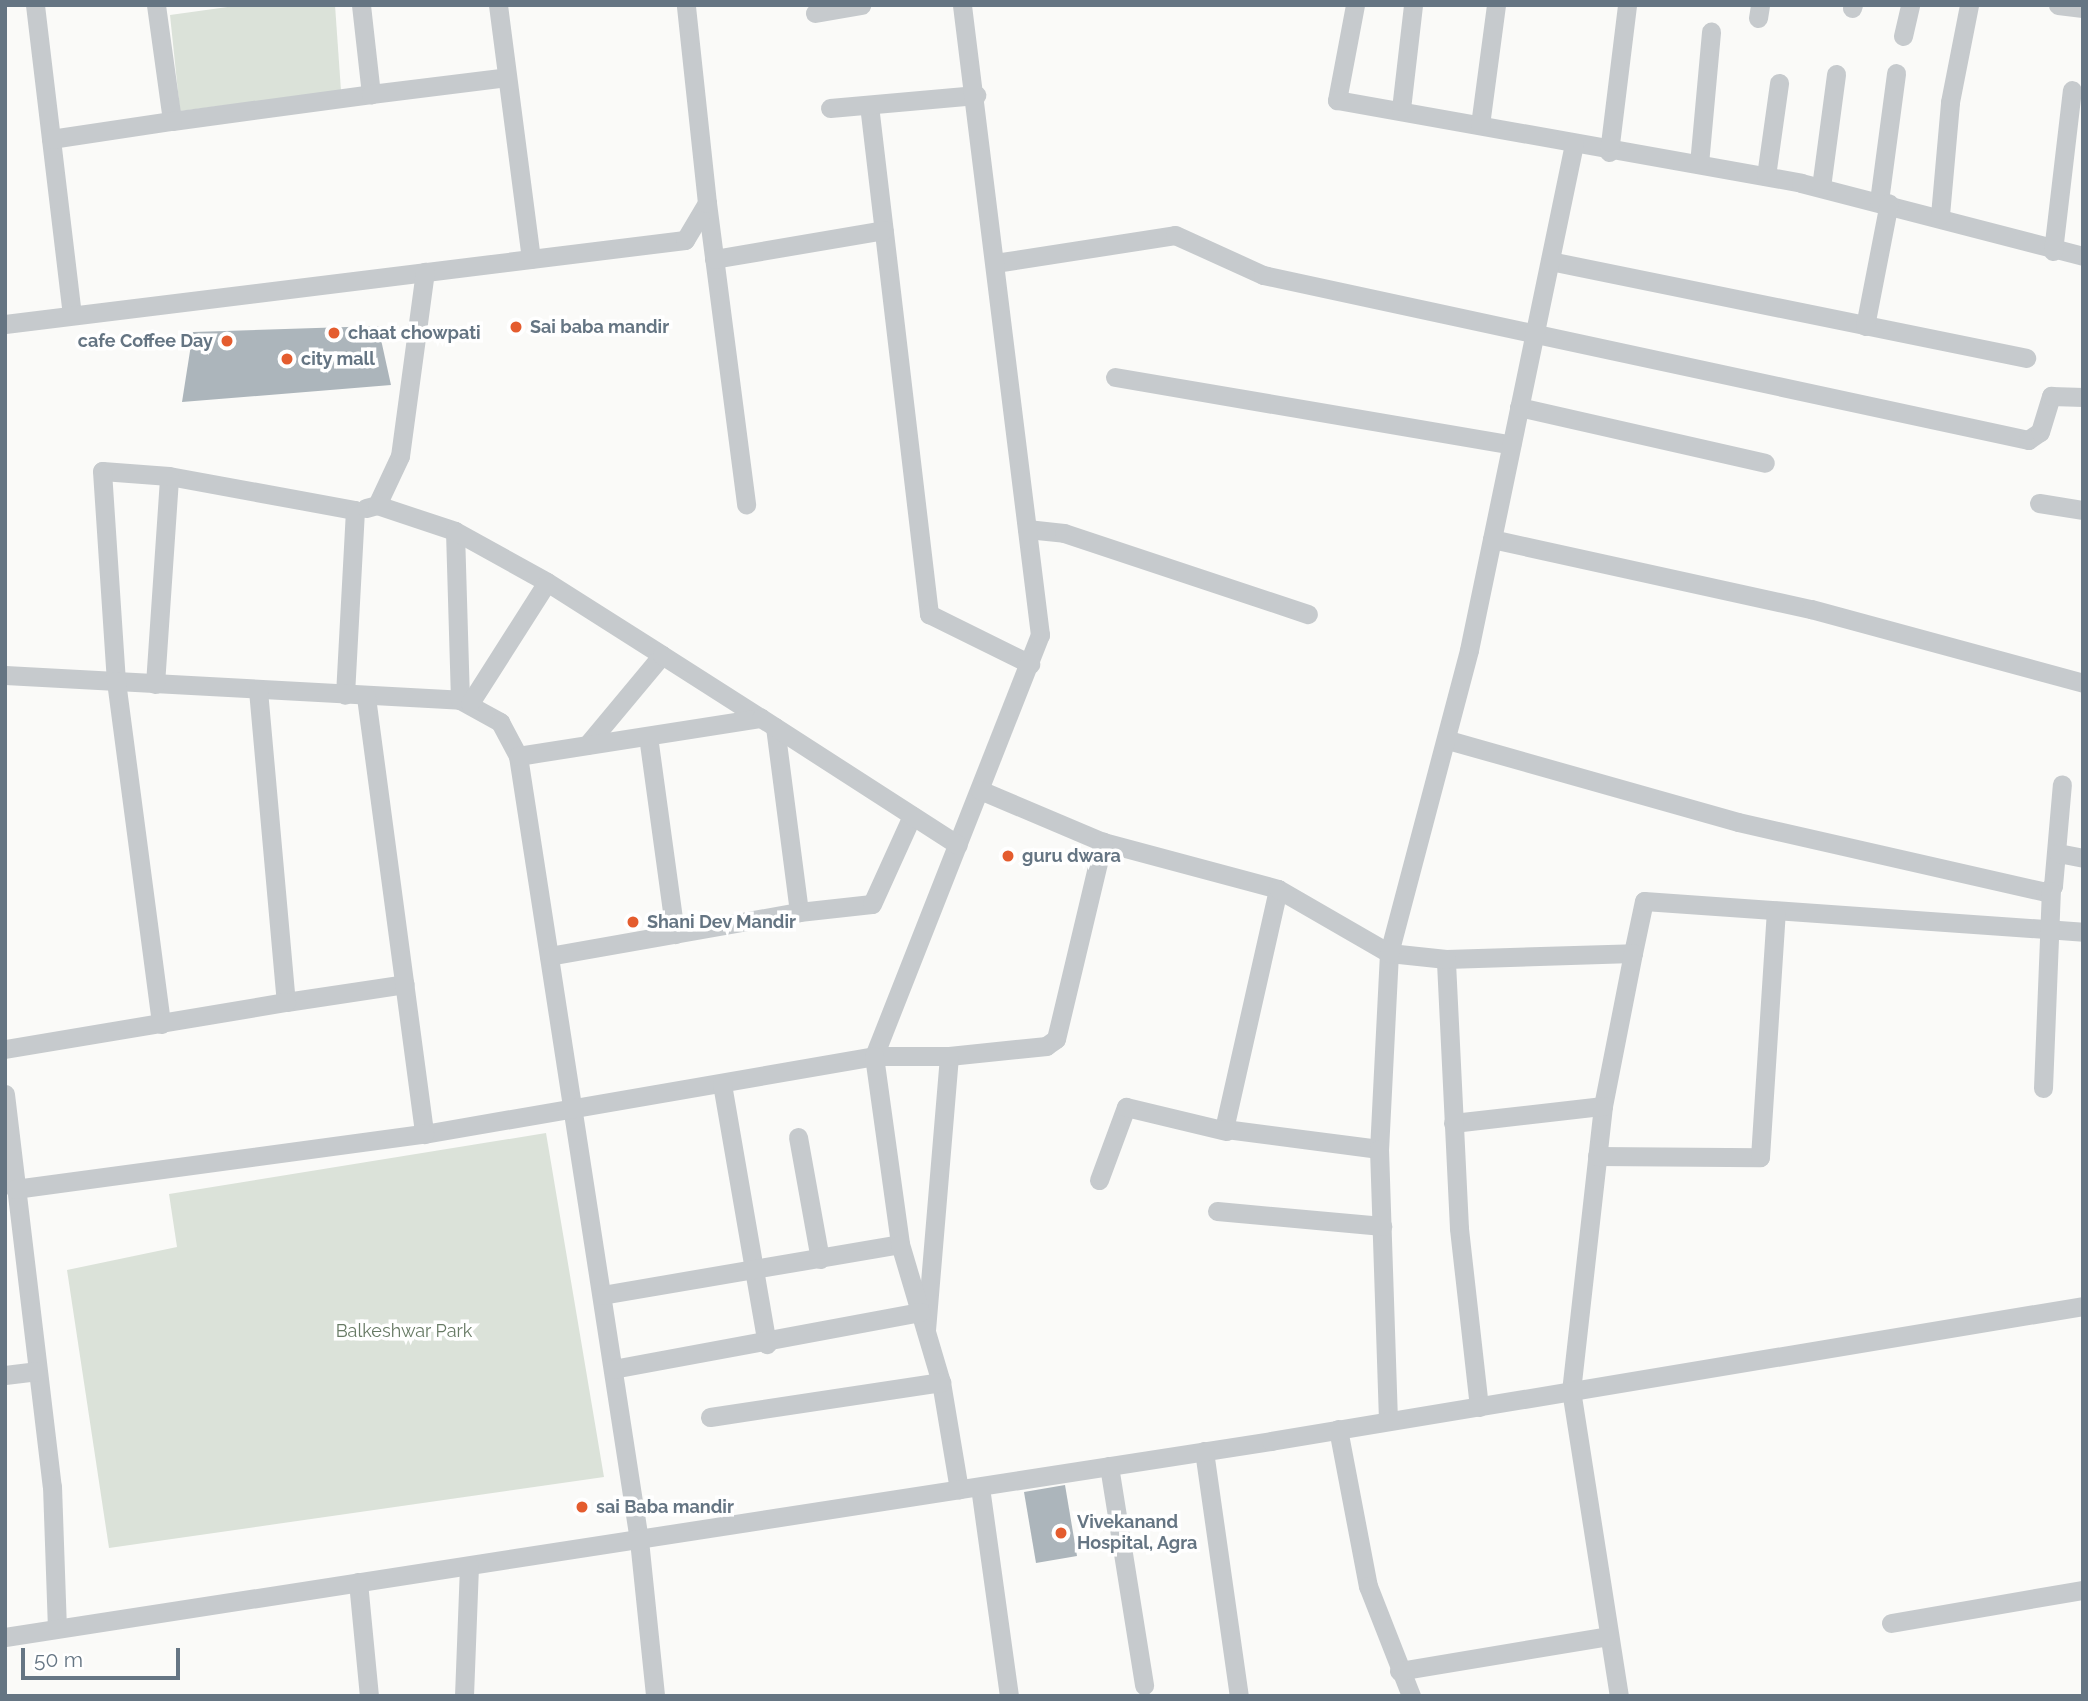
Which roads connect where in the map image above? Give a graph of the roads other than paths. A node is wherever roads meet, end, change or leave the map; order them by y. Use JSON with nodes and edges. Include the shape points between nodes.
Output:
{"nodes":[{"id":1,"x":35,"y":5,"type":"edge"},
{"id":2,"x":156,"y":5,"type":"edge"},
{"id":3,"x":361,"y":5,"type":"edge"},
{"id":4,"x":498,"y":5,"type":"edge"},
{"id":5,"x":686,"y":5,"type":"edge"},
{"id":6,"x":861,"y":5,"type":"edge"},
{"id":7,"x":962,"y":5,"type":"edge"},
{"id":8,"x":1355,"y":5,"type":"edge"},
{"id":9,"x":1413,"y":5,"type":"edge"},
{"id":10,"x":1496,"y":5,"type":"edge"},
{"id":11,"x":1627,"y":5,"type":"edge"},
{"id":12,"x":1910,"y":5,"type":"edge"},
{"id":13,"x":1969,"y":5,"type":"edge"},
{"id":14,"x":2060,"y":6,"type":"edge"},
{"id":15,"x":2083,"y":8,"type":"edge"},
{"id":16,"x":816,"y":13,"type":"dead end"},
{"id":17,"x":1711,"y":32,"type":"dead end"},
{"id":18,"x":1903,"y":36,"type":"dead end"},
{"id":19,"x":1896,"y":73,"type":"dead end"},
{"id":20,"x":1836,"y":74,"type":"dead end"},
{"id":21,"x":507,"y":77,"type":"junction"},
{"id":22,"x":1779,"y":83,"type":"dead end"},
{"id":23,"x":2072,"y":90,"type":"dead end"},
{"id":24,"x":371,"y":94,"type":"junction"},
{"id":25,"x":976,"y":95,"type":"junction"},
{"id":26,"x":869,"y":105,"type":"junction"},
{"id":27,"x":830,"y":108,"type":"dead end"},
{"id":28,"x":1401,"y":109,"type":"junction"},
{"id":29,"x":172,"y":121,"type":"junction"},
{"id":30,"x":1480,"y":125,"type":"junction"},
{"id":31,"x":51,"y":139,"type":"junction"},
{"id":32,"x":1574,"y":144,"type":"junction"},
{"id":33,"x":1609,"y":152,"type":"junction"},
{"id":34,"x":1699,"y":164,"type":"junction"},
{"id":35,"x":1766,"y":176,"type":"junction"},
{"id":36,"x":1821,"y":187,"type":"junction"},
{"id":37,"x":1884,"y":202,"type":"junction"},
{"id":38,"x":706,"y":203,"type":"junction"},
{"id":39,"x":1940,"y":215,"type":"junction"},
{"id":40,"x":884,"y":230,"type":"junction"},
{"id":41,"x":2053,"y":251,"type":"junction"},
{"id":42,"x":2083,"y":256,"type":"edge"},
{"id":43,"x":531,"y":259,"type":"junction"},
{"id":44,"x":714,"y":259,"type":"junction"},
{"id":45,"x":1550,"y":261,"type":"junction"},
{"id":46,"x":995,"y":263,"type":"junction"},
{"id":47,"x":425,"y":272,"type":"junction"},
{"id":48,"x":72,"y":315,"type":"junction"},
{"id":49,"x":5,"y":324,"type":"edge"},
{"id":50,"x":1865,"y":326,"type":"junction"},
{"id":51,"x":1535,"y":329,"type":"junction"},
{"id":52,"x":2026,"y":358,"type":"dead end"},
{"id":53,"x":1115,"y":377,"type":"dead end"},
{"id":54,"x":2083,"y":397,"type":"edge"},
{"id":55,"x":1519,"y":407,"type":"junction"},
{"id":56,"x":1511,"y":445,"type":"junction"},
{"id":57,"x":1765,"y":463,"type":"dead end"},
{"id":58,"x":169,"y":476,"type":"junction"},
{"id":59,"x":2039,"y":503,"type":"dead end"},
{"id":60,"x":746,"y":504,"type":"dead end"},
{"id":61,"x":377,"y":505,"type":"junction"},
{"id":62,"x":355,"y":510,"type":"junction"},
{"id":63,"x":2083,"y":510,"type":"edge"},
{"id":64,"x":1027,"y":529,"type":"junction"},
{"id":65,"x":455,"y":531,"type":"junction"},
{"id":66,"x":1492,"y":539,"type":"junction"},
{"id":67,"x":547,"y":582,"type":"junction"},
{"id":68,"x":1308,"y":614,"type":"dead end"},
{"id":69,"x":662,"y":655,"type":"junction"},
{"id":70,"x":1030,"y":664,"type":"junction"},
{"id":71,"x":5,"y":675,"type":"edge"},
{"id":72,"x":117,"y":681,"type":"junction"},
{"id":73,"x":2083,"y":683,"type":"edge"},
{"id":74,"x":155,"y":684,"type":"junction"},
{"id":75,"x":258,"y":690,"type":"junction"},
{"id":76,"x":345,"y":695,"type":"junction"},
{"id":77,"x":366,"y":697,"type":"junction"},
{"id":78,"x":465,"y":701,"type":"junction"},
{"id":79,"x":768,"y":722,"type":"junction"},
{"id":80,"x":648,"y":736,"type":"junction"},
{"id":81,"x":1447,"y":740,"type":"junction"},
{"id":82,"x":587,"y":745,"type":"junction"},
{"id":83,"x":518,"y":756,"type":"junction"},
{"id":84,"x":2062,"y":784,"type":"dead end"},
{"id":85,"x":980,"y":790,"type":"junction"},
{"id":86,"x":912,"y":816,"type":"junction"},
{"id":87,"x":1104,"y":842,"type":"junction"},
{"id":88,"x":958,"y":845,"type":"junction"},
{"id":89,"x":2058,"y":853,"type":"junction"},
{"id":90,"x":2083,"y":858,"type":"edge"},
{"id":91,"x":1278,"y":889,"type":"junction"},
{"id":92,"x":2051,"y":891,"type":"junction"},
{"id":93,"x":1776,"y":911,"type":"junction"},
{"id":94,"x":799,"y":912,"type":"junction"},
{"id":95,"x":2050,"y":925,"type":"junction"},
{"id":96,"x":2083,"y":932,"type":"edge"},
{"id":97,"x":675,"y":934,"type":"junction"},
{"id":98,"x":1389,"y":953,"type":"junction"},
{"id":99,"x":1633,"y":953,"type":"junction"},
{"id":100,"x":549,"y":956,"type":"junction"},
{"id":101,"x":1446,"y":959,"type":"junction"},
{"id":102,"x":405,"y":984,"type":"junction"},
{"id":103,"x":286,"y":1002,"type":"junction"},
{"id":104,"x":161,"y":1024,"type":"junction"},
{"id":105,"x":5,"y":1049,"type":"edge"},
{"id":106,"x":874,"y":1056,"type":"junction"},
{"id":107,"x":949,"y":1056,"type":"junction"},
{"id":108,"x":722,"y":1084,"type":"junction"},
{"id":109,"x":2043,"y":1088,"type":"dead end"},
{"id":110,"x":5,"y":1094,"type":"edge"},
{"id":111,"x":1603,"y":1106,"type":"junction"},
{"id":112,"x":574,"y":1112,"type":"junction"},
{"id":113,"x":1453,"y":1123,"type":"junction"},
{"id":114,"x":1226,"y":1131,"type":"junction"},
{"id":115,"x":424,"y":1134,"type":"junction"},
{"id":116,"x":798,"y":1137,"type":"dead end"},
{"id":117,"x":1379,"y":1149,"type":"junction"},
{"id":118,"x":1597,"y":1156,"type":"junction"},
{"id":119,"x":1099,"y":1180,"type":"dead end"},
{"id":120,"x":15,"y":1189,"type":"junction"},
{"id":121,"x":1217,"y":1211,"type":"dead end"},
{"id":122,"x":1382,"y":1226,"type":"junction"},
{"id":123,"x":900,"y":1244,"type":"junction"},
{"id":124,"x":820,"y":1259,"type":"junction"},
{"id":125,"x":753,"y":1271,"type":"junction"},
{"id":126,"x":602,"y":1295,"type":"junction"},
{"id":127,"x":2083,"y":1306,"type":"edge"},
{"id":128,"x":923,"y":1321,"type":"junction"},
{"id":129,"x":767,"y":1344,"type":"junction"},
{"id":130,"x":613,"y":1370,"type":"junction"},
{"id":131,"x":36,"y":1371,"type":"junction"},
{"id":132,"x":5,"y":1375,"type":"edge"},
{"id":133,"x":941,"y":1382,"type":"junction"},
{"id":134,"x":1572,"y":1390,"type":"junction"},
{"id":135,"x":1479,"y":1407,"type":"junction"},
{"id":136,"x":710,"y":1417,"type":"dead end"},
{"id":137,"x":1388,"y":1421,"type":"junction"},
{"id":138,"x":1338,"y":1429,"type":"junction"},
{"id":139,"x":1204,"y":1451,"type":"junction"},
{"id":140,"x":1109,"y":1466,"type":"junction"},
{"id":141,"x":981,"y":1486,"type":"junction"},
{"id":142,"x":959,"y":1490,"type":"junction"},
{"id":143,"x":639,"y":1540,"type":"junction"},
{"id":144,"x":469,"y":1566,"type":"junction"},
{"id":145,"x":358,"y":1582,"type":"junction"},
{"id":146,"x":2083,"y":1590,"type":"edge"},
{"id":147,"x":1891,"y":1623,"type":"dead end"},
{"id":148,"x":57,"y":1627,"type":"junction"},
{"id":149,"x":1608,"y":1636,"type":"junction"},
{"id":150,"x":5,"y":1637,"type":"edge"},
{"id":151,"x":1399,"y":1671,"type":"junction"},
{"id":152,"x":1144,"y":1685,"type":"dead end"},
{"id":153,"x":369,"y":1696,"type":"edge"},
{"id":154,"x":464,"y":1696,"type":"edge"},
{"id":155,"x":655,"y":1696,"type":"edge"},
{"id":156,"x":1009,"y":1696,"type":"edge"},
{"id":157,"x":1240,"y":1696,"type":"edge"},
{"id":158,"x":1411,"y":1696,"type":"edge"},
{"id":159,"x":1619,"y":1696,"type":"edge"}],
"edges":[{"from":1,"to":31,"type":"street"},
{"from":2,"to":29,"type":"street"},
{"from":3,"to":24,"type":"street"},
{"from":4,"to":21,"type":"street"},
{"from":5,"to":38,"type":"street"},
{"from":6,"to":16,"type":"street"},
{"from":7,"to":25,"type":"street"},
{"from":8,"to":28,"type":"street","via":[[1337,100]]},
{"from":9,"to":28,"type":"street"},
{"from":10,"to":30,"type":"street"},
{"from":11,"to":33,"type":"street"},
{"from":12,"to":18,"type":"street"},
{"from":13,"to":39,"type":"street","via":[[1950,102]]},
{"from":14,"to":15,"type":"street"},
{"from":17,"to":34,"type":"street"},
{"from":19,"to":37,"type":"street"},
{"from":20,"to":36,"type":"street"},
{"from":21,"to":24,"type":"street"},
{"from":21,"to":43,"type":"street"},
{"from":22,"to":35,"type":"street"},
{"from":23,"to":41,"type":"street"},
{"from":24,"to":29,"type":"street"},
{"from":25,"to":26,"type":"street"},
{"from":25,"to":46,"type":"street"},
{"from":26,"to":27,"type":"street"},
{"from":26,"to":40,"type":"street"},
{"from":28,"to":30,"type":"street"},
{"from":29,"to":31,"type":"street"},
{"from":30,"to":32,"type":"street"},
{"from":31,"to":48,"type":"street"},
{"from":32,"to":33,"type":"street"},
{"from":32,"to":45,"type":"street"},
{"from":33,"to":34,"type":"street"},
{"from":34,"to":35,"type":"street"},
{"from":35,"to":36,"type":"street"},
{"from":36,"to":37,"type":"street"},
{"from":37,"to":39,"type":"street"},
{"from":37,"to":50,"type":"street"},
{"from":38,"to":43,"type":"street","via":[[685,240]]},
{"from":38,"to":44,"type":"street"},
{"from":39,"to":41,"type":"street"},
{"from":40,"to":44,"type":"street"},
{"from":40,"to":70,"type":"street","via":[[929,614]]},
{"from":41,"to":42,"type":"street"},
{"from":43,"to":47,"type":"street"},
{"from":44,"to":60,"type":"street"},
{"from":45,"to":50,"type":"street"},
{"from":45,"to":51,"type":"street"},
{"from":46,"to":51,"type":"street","via":[[1175,235],[1263,275]]},
{"from":46,"to":64,"type":"street"},
{"from":47,"to":48,"type":"street"},
{"from":47,"to":61,"type":"street","via":[[400,456]]},
{"from":48,"to":49,"type":"street"},
{"from":50,"to":52,"type":"street"},
{"from":51,"to":54,"type":"street","via":[[2028,440],[2040,432],[2051,396]]},
{"from":51,"to":55,"type":"street"},
{"from":53,"to":56,"type":"street"},
{"from":55,"to":56,"type":"street"},
{"from":55,"to":57,"type":"street"},
{"from":56,"to":66,"type":"street"},
{"from":58,"to":62,"type":"street"},
{"from":58,"to":72,"type":"street","via":[[102,471]]},
{"from":58,"to":74,"type":"street"},
{"from":59,"to":63,"type":"street"},
{"from":61,"to":62,"type":"street"},
{"from":61,"to":65,"type":"street"},
{"from":62,"to":76,"type":"street"},
{"from":64,"to":68,"type":"street","via":[[1064,533]]},
{"from":64,"to":70,"type":"street","via":[[1040,627]]},
{"from":65,"to":67,"type":"street"},
{"from":65,"to":78,"type":"street"},
{"from":66,"to":73,"type":"street","via":[[1811,609]]},
{"from":66,"to":81,"type":"street"},
{"from":67,"to":69,"type":"street"},
{"from":67,"to":78,"type":"street"},
{"from":69,"to":79,"type":"street"},
{"from":69,"to":82,"type":"street"},
{"from":70,"to":85,"type":"street"},
{"from":71,"to":72,"type":"street"},
{"from":72,"to":74,"type":"street"},
{"from":72,"to":104,"type":"street"},
{"from":74,"to":75,"type":"street"},
{"from":75,"to":76,"type":"street"},
{"from":75,"to":103,"type":"street"},
{"from":76,"to":77,"type":"street"},
{"from":77,"to":78,"type":"street"},
{"from":77,"to":102,"type":"street"},
{"from":78,"to":83,"type":"street","via":[[500,722]]},
{"from":79,"to":80,"type":"street"},
{"from":79,"to":86,"type":"street"},
{"from":79,"to":94,"type":"street"},
{"from":80,"to":82,"type":"street"},
{"from":80,"to":97,"type":"street"},
{"from":81,"to":92,"type":"street","via":[[1738,822]]},
{"from":81,"to":98,"type":"street"},
{"from":82,"to":83,"type":"street"},
{"from":83,"to":100,"type":"street"},
{"from":84,"to":89,"type":"street"},
{"from":85,"to":87,"type":"street"},
{"from":85,"to":88,"type":"street"},
{"from":86,"to":88,"type":"street"},
{"from":86,"to":94,"type":"street","via":[[872,905]]},
{"from":87,"to":91,"type":"street"},
{"from":87,"to":107,"type":"street","via":[[1056,1040],[1046,1046]]},
{"from":88,"to":106,"type":"street"},
{"from":89,"to":90,"type":"street"},
{"from":89,"to":92,"type":"street"},
{"from":91,"to":98,"type":"street"},
{"from":91,"to":114,"type":"street"},
{"from":92,"to":95,"type":"street"},
{"from":93,"to":95,"type":"street"},
{"from":93,"to":99,"type":"street","via":[[1644,901]]},
{"from":93,"to":118,"type":"street","via":[[1760,1157]]},
{"from":94,"to":97,"type":"street"},
{"from":95,"to":96,"type":"street"},
{"from":95,"to":109,"type":"street"},
{"from":97,"to":100,"type":"street"},
{"from":98,"to":101,"type":"street"},
{"from":98,"to":117,"type":"street"},
{"from":99,"to":101,"type":"street"},
{"from":99,"to":111,"type":"street"},
{"from":100,"to":112,"type":"street"},
{"from":101,"to":113,"type":"street"},
{"from":102,"to":103,"type":"street"},
{"from":102,"to":115,"type":"street"},
{"from":103,"to":104,"type":"street"},
{"from":104,"to":105,"type":"street"},
{"from":106,"to":107,"type":"street"},
{"from":106,"to":108,"type":"street"},
{"from":106,"to":123,"type":"street"},
{"from":107,"to":128,"type":"street"},
{"from":108,"to":112,"type":"street"},
{"from":108,"to":125,"type":"street"},
{"from":110,"to":120,"type":"street"},
{"from":111,"to":113,"type":"street"},
{"from":111,"to":118,"type":"street"},
{"from":112,"to":115,"type":"street"},
{"from":112,"to":126,"type":"street"},
{"from":113,"to":135,"type":"street"},
{"from":114,"to":117,"type":"street"},
{"from":114,"to":119,"type":"street","via":[[1126,1107]]},
{"from":115,"to":120,"type":"street"},
{"from":116,"to":124,"type":"street"},
{"from":117,"to":122,"type":"street"},
{"from":118,"to":134,"type":"street"},
{"from":120,"to":131,"type":"street"},
{"from":121,"to":122,"type":"street"},
{"from":122,"to":137,"type":"street"},
{"from":123,"to":124,"type":"street"},
{"from":123,"to":128,"type":"street"},
{"from":124,"to":125,"type":"street"},
{"from":125,"to":126,"type":"street"},
{"from":125,"to":129,"type":"street"},
{"from":126,"to":130,"type":"street"},
{"from":127,"to":134,"type":"street"},
{"from":128,"to":129,"type":"street"},
{"from":128,"to":133,"type":"street"},
{"from":129,"to":130,"type":"street"},
{"from":130,"to":143,"type":"street"},
{"from":131,"to":132,"type":"street"},
{"from":131,"to":148,"type":"street","via":[[52,1486]]},
{"from":133,"to":136,"type":"street"},
{"from":133,"to":142,"type":"street"},
{"from":134,"to":135,"type":"street"},
{"from":134,"to":149,"type":"street"},
{"from":135,"to":137,"type":"street"},
{"from":137,"to":138,"type":"street"},
{"from":138,"to":139,"type":"street"},
{"from":138,"to":151,"type":"street","via":[[1368,1586]]},
{"from":139,"to":140,"type":"street"},
{"from":139,"to":157,"type":"street"},
{"from":140,"to":141,"type":"street"},
{"from":140,"to":152,"type":"street"},
{"from":141,"to":142,"type":"street"},
{"from":141,"to":156,"type":"street"},
{"from":142,"to":143,"type":"street"},
{"from":143,"to":144,"type":"street"},
{"from":143,"to":155,"type":"street"},
{"from":144,"to":145,"type":"street"},
{"from":144,"to":154,"type":"street"},
{"from":145,"to":148,"type":"street"},
{"from":145,"to":153,"type":"street"},
{"from":146,"to":147,"type":"street"},
{"from":148,"to":150,"type":"street"},
{"from":149,"to":151,"type":"street"},
{"from":149,"to":159,"type":"street"},
{"from":151,"to":158,"type":"street"}]}
